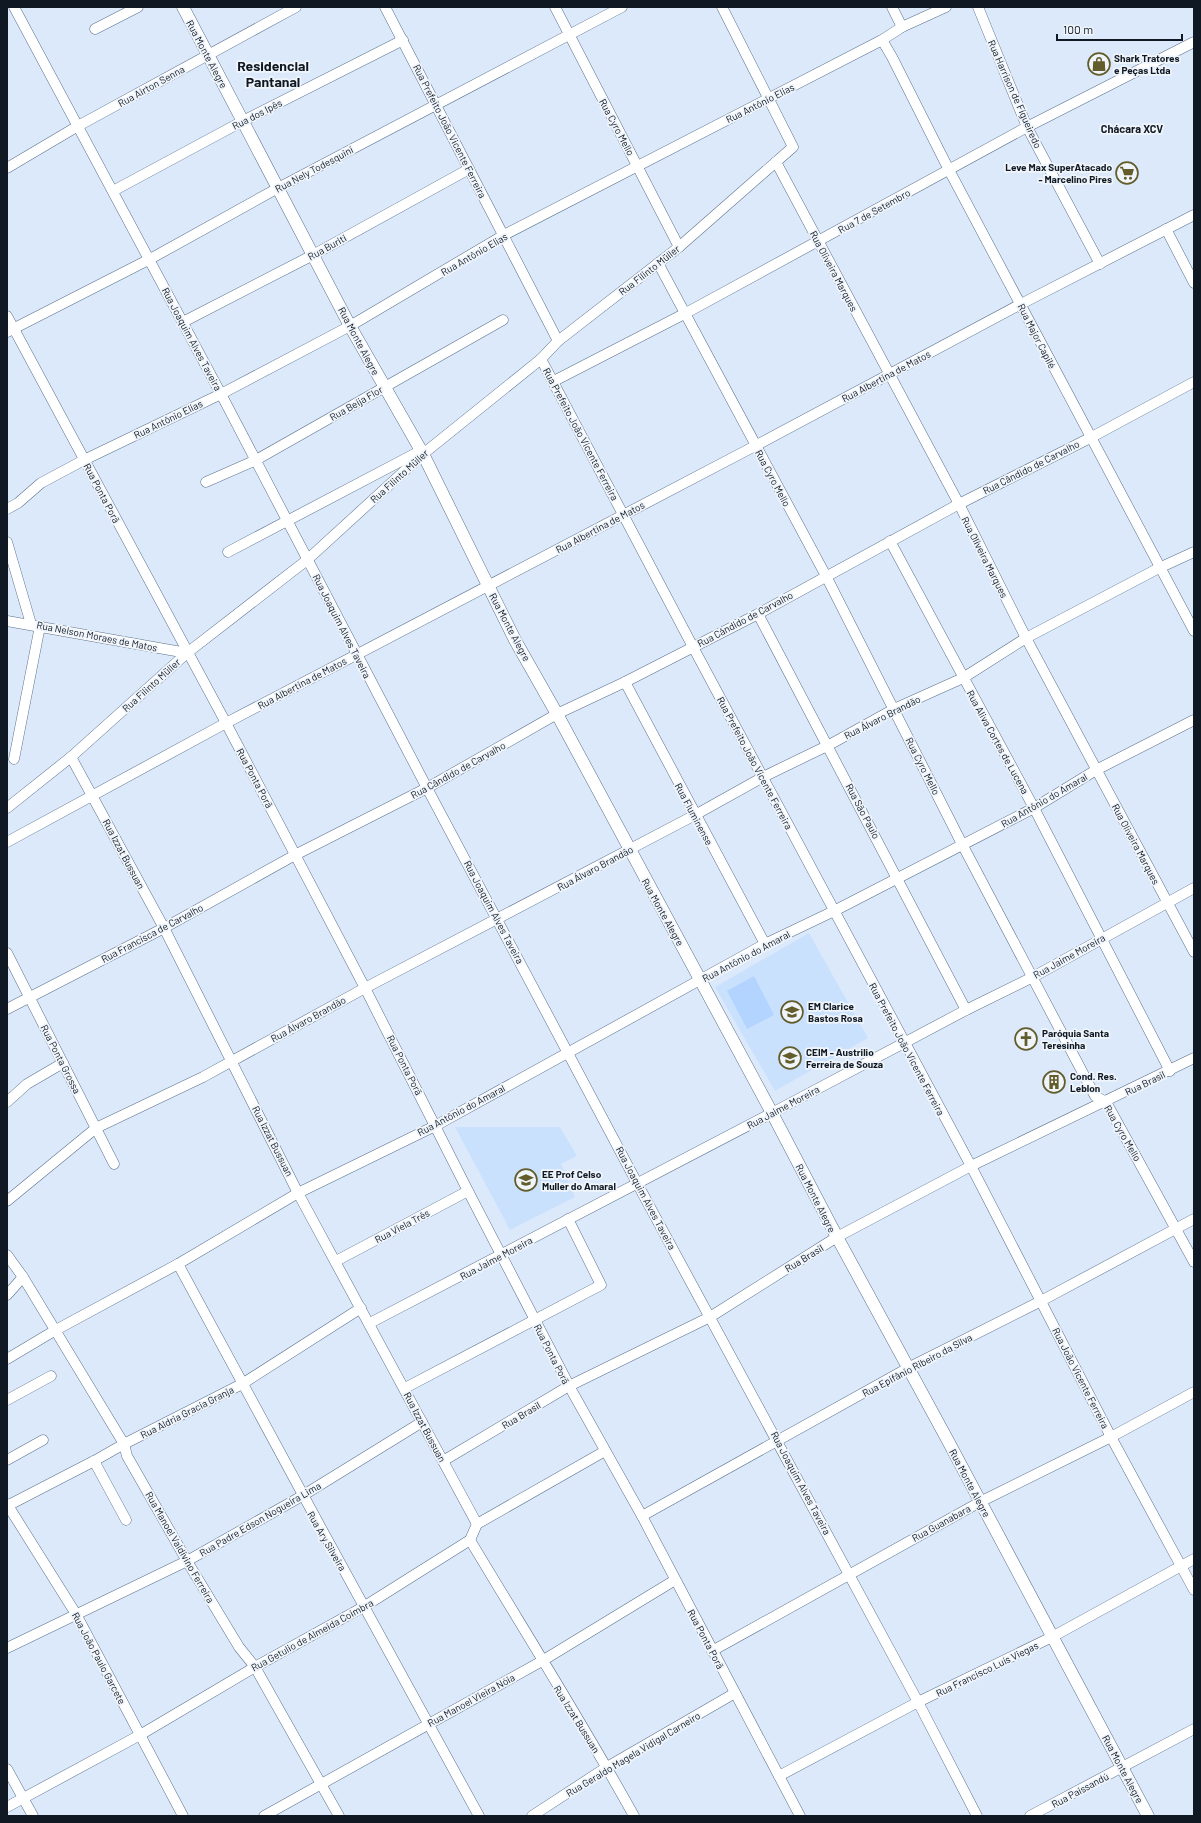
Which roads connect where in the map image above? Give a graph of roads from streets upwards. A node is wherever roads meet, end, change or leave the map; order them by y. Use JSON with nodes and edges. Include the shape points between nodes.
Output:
{"nodes":[{"id":1,"x":14,"y":7,"type":"edge"},
{"id":2,"x":138,"y":7,"type":"edge"},
{"id":3,"x":183,"y":7,"type":"edge"},
{"id":4,"x":296,"y":7,"type":"edge"},
{"id":5,"x":385,"y":7,"type":"edge"},
{"id":6,"x":555,"y":7,"type":"edge"},
{"id":7,"x":622,"y":7,"type":"edge"},
{"id":8,"x":722,"y":7,"type":"edge"},
{"id":9,"x":892,"y":7,"type":"edge"},
{"id":10,"x":946,"y":7,"type":"edge"},
{"id":11,"x":978,"y":7,"type":"edge"},
{"id":12,"x":902,"y":27,"type":"junction"},
{"id":13,"x":95,"y":29,"type":"dead end"},
{"id":14,"x":569,"y":34,"type":"junction"},
{"id":15,"x":403,"y":40,"type":"junction"},
{"id":16,"x":882,"y":40,"type":"junction"},
{"id":17,"x":1194,"y":42,"type":"edge"},
{"id":18,"x":208,"y":54,"type":"junction"},
{"id":19,"x":768,"y":99,"type":"junction"},
{"id":20,"x":436,"y":104,"type":"junction"},
{"id":21,"x":243,"y":121,"type":"junction"},
{"id":22,"x":78,"y":126,"type":"junction"},
{"id":23,"x":1027,"y":127,"type":"junction"},
{"id":24,"x":776,"y":162,"type":"junction"},
{"id":25,"x":638,"y":166,"type":"junction"},
{"id":26,"x":7,"y":168,"type":"edge"},
{"id":27,"x":469,"y":169,"type":"junction"},
{"id":28,"x":949,"y":170,"type":"junction"},
{"id":29,"x":278,"y":188,"type":"junction"},
{"id":30,"x":113,"y":191,"type":"junction"},
{"id":31,"x":1194,"y":215,"type":"edge"},
{"id":32,"x":1166,"y":229,"type":"junction"},
{"id":33,"x":504,"y":236,"type":"junction"},
{"id":34,"x":818,"y":242,"type":"junction"},
{"id":35,"x":679,"y":247,"type":"junction"},
{"id":36,"x":313,"y":255,"type":"junction"},
{"id":37,"x":150,"y":259,"type":"junction"},
{"id":38,"x":658,"y":263,"type":"junction"},
{"id":39,"x":1100,"y":264,"type":"junction"},
{"id":40,"x":1194,"y":283,"type":"edge"},
{"id":41,"x":1021,"y":304,"type":"junction"},
{"id":42,"x":686,"y":312,"type":"junction"},
{"id":43,"x":7,"y":316,"type":"edge"},
{"id":44,"x":503,"y":320,"type":"dead end"},
{"id":45,"x":183,"y":322,"type":"junction"},
{"id":46,"x":350,"y":326,"type":"junction"},
{"id":47,"x":11,"y":330,"type":"edge"},
{"id":48,"x":558,"y":341,"type":"junction"},
{"id":49,"x":541,"y":359,"type":"junction"},
{"id":50,"x":890,"y":375,"type":"junction"},
{"id":51,"x":554,"y":381,"type":"junction"},
{"id":52,"x":1194,"y":382,"type":"edge"},
{"id":53,"x":383,"y":387,"type":"junction"},
{"id":54,"x":221,"y":394,"type":"junction"},
{"id":55,"x":1090,"y":438,"type":"junction"},
{"id":56,"x":755,"y":446,"type":"junction"},
{"id":57,"x":422,"y":452,"type":"junction"},
{"id":58,"x":84,"y":460,"type":"junction"},
{"id":59,"x":256,"y":460,"type":"junction"},
{"id":60,"x":206,"y":482,"type":"dead end"},
{"id":61,"x":959,"y":504,"type":"junction"},
{"id":62,"x":7,"y":509,"type":"edge"},
{"id":63,"x":623,"y":514,"type":"junction"},
{"id":64,"x":288,"y":521,"type":"junction"},
{"id":65,"x":890,"y":541,"type":"junction"},
{"id":66,"x":7,"y":542,"type":"edge"},
{"id":67,"x":228,"y":552,"type":"dead end"},
{"id":68,"x":1194,"y":552,"type":"edge"},
{"id":69,"x":307,"y":560,"type":"junction"},
{"id":70,"x":1159,"y":568,"type":"junction"},
{"id":71,"x":826,"y":576,"type":"junction"},
{"id":72,"x":488,"y":586,"type":"junction"},
{"id":73,"x":758,"y":614,"type":"junction"},
{"id":74,"x":7,"y":621,"type":"edge"},
{"id":75,"x":36,"y":625,"type":"junction"},
{"id":76,"x":1194,"y":631,"type":"edge"},
{"id":77,"x":1026,"y":638,"type":"junction"},
{"id":78,"x":692,"y":647,"type":"junction"},
{"id":79,"x":187,"y":653,"type":"junction"},
{"id":80,"x":356,"y":655,"type":"junction"},
{"id":81,"x":963,"y":678,"type":"junction"},
{"id":82,"x":625,"y":682,"type":"junction"},
{"id":83,"x":894,"y":709,"type":"junction"},
{"id":84,"x":557,"y":714,"type":"junction"},
{"id":85,"x":1194,"y":720,"type":"edge"},
{"id":86,"x":226,"y":723,"type":"junction"},
{"id":87,"x":828,"y":745,"type":"junction"},
{"id":88,"x":71,"y":757,"type":"junction"},
{"id":89,"x":14,"y":759,"type":"dead end"},
{"id":90,"x":1096,"y":770,"type":"junction"},
{"id":91,"x":763,"y":778,"type":"junction"},
{"id":92,"x":427,"y":788,"type":"junction"},
{"id":93,"x":93,"y":796,"type":"junction"},
{"id":94,"x":7,"y":808,"type":"edge"},
{"id":95,"x":1034,"y":808,"type":"junction"},
{"id":96,"x":695,"y":815,"type":"junction"},
{"id":97,"x":7,"y":842,"type":"edge"},
{"id":98,"x":962,"y":844,"type":"junction"},
{"id":99,"x":629,"y":850,"type":"junction"},
{"id":100,"x":295,"y":855,"type":"junction"},
{"id":101,"x":898,"y":878,"type":"junction"},
{"id":102,"x":1194,"y":888,"type":"edge"},
{"id":103,"x":1167,"y":902,"type":"junction"},
{"id":104,"x":834,"y":911,"type":"junction"},
{"id":105,"x":497,"y":918,"type":"junction"},
{"id":106,"x":164,"y":928,"type":"junction"},
{"id":107,"x":1101,"y":939,"type":"junction"},
{"id":108,"x":765,"y":944,"type":"junction"},
{"id":109,"x":1194,"y":952,"type":"edge"},
{"id":110,"x":7,"y":953,"type":"edge"},
{"id":111,"x":1033,"y":977,"type":"junction"},
{"id":112,"x":700,"y":980,"type":"junction"},
{"id":113,"x":365,"y":988,"type":"junction"},
{"id":114,"x":30,"y":996,"type":"junction"},
{"id":115,"x":7,"y":1009,"type":"edge"},
{"id":116,"x":966,"y":1010,"type":"junction"},
{"id":117,"x":904,"y":1043,"type":"junction"},
{"id":118,"x":568,"y":1052,"type":"junction"},
{"id":119,"x":1194,"y":1058,"type":"edge"},
{"id":120,"x":233,"y":1061,"type":"junction"},
{"id":121,"x":63,"y":1063,"type":"junction"},
{"id":122,"x":1170,"y":1071,"type":"junction"},
{"id":123,"x":7,"y":1102,"type":"edge"},
{"id":124,"x":1106,"y":1102,"type":"junction"},
{"id":125,"x":772,"y":1113,"type":"junction"},
{"id":126,"x":435,"y":1126,"type":"junction"},
{"id":127,"x":96,"y":1128,"type":"junction"},
{"id":128,"x":114,"y":1164,"type":"dead end"},
{"id":129,"x":971,"y":1166,"type":"junction"},
{"id":130,"x":637,"y":1183,"type":"junction"},
{"id":131,"x":468,"y":1191,"type":"junction"},
{"id":132,"x":298,"y":1193,"type":"junction"},
{"id":133,"x":7,"y":1201,"type":"edge"},
{"id":134,"x":568,"y":1219,"type":"junction"},
{"id":135,"x":1194,"y":1219,"type":"edge"},
{"id":136,"x":1176,"y":1228,"type":"junction"},
{"id":137,"x":837,"y":1237,"type":"junction"},
{"id":138,"x":7,"y":1255,"type":"edge"},
{"id":139,"x":501,"y":1256,"type":"junction"},
{"id":140,"x":336,"y":1261,"type":"junction"},
{"id":141,"x":1194,"y":1262,"type":"edge"},
{"id":142,"x":178,"y":1264,"type":"junction"},
{"id":143,"x":23,"y":1277,"type":"junction"},
{"id":144,"x":7,"y":1295,"type":"edge"},
{"id":145,"x":1041,"y":1301,"type":"junction"},
{"id":146,"x":361,"y":1308,"type":"junction"},
{"id":147,"x":710,"y":1317,"type":"junction"},
{"id":148,"x":535,"y":1320,"type":"junction"},
{"id":149,"x":370,"y":1323,"type":"junction"},
{"id":150,"x":54,"y":1331,"type":"junction"},
{"id":151,"x":7,"y":1359,"type":"edge"},
{"id":152,"x":908,"y":1368,"type":"junction"},
{"id":153,"x":51,"y":1376,"type":"dead end"},
{"id":154,"x":242,"y":1384,"type":"junction"},
{"id":155,"x":569,"y":1386,"type":"junction"},
{"id":156,"x":405,"y":1388,"type":"junction"},
{"id":157,"x":1194,"y":1392,"type":"edge"},
{"id":158,"x":7,"y":1400,"type":"edge"},
{"id":159,"x":422,"y":1422,"type":"junction"},
{"id":160,"x":1111,"y":1437,"type":"junction"},
{"id":161,"x":43,"y":1440,"type":"dead end"},
{"id":162,"x":778,"y":1441,"type":"junction"},
{"id":163,"x":124,"y":1444,"type":"junction"},
{"id":164,"x":605,"y":1451,"type":"junction"},
{"id":165,"x":7,"y":1460,"type":"edge"},
{"id":166,"x":94,"y":1461,"type":"junction"},
{"id":167,"x":443,"y":1461,"type":"junction"},
{"id":168,"x":302,"y":1496,"type":"junction"},
{"id":169,"x":980,"y":1502,"type":"junction"},
{"id":170,"x":7,"y":1505,"type":"edge"},
{"id":171,"x":642,"y":1516,"type":"junction"},
{"id":172,"x":126,"y":1520,"type":"dead end"},
{"id":173,"x":477,"y":1524,"type":"junction"},
{"id":174,"x":470,"y":1540,"type":"junction"},
{"id":175,"x":1194,"y":1559,"type":"edge"},
{"id":176,"x":187,"y":1561,"type":"junction"},
{"id":177,"x":1181,"y":1565,"type":"junction"},
{"id":178,"x":849,"y":1574,"type":"junction"},
{"id":179,"x":675,"y":1580,"type":"junction"},
{"id":180,"x":1194,"y":1590,"type":"edge"},
{"id":181,"x":365,"y":1606,"type":"junction"},
{"id":182,"x":76,"y":1614,"type":"junction"},
{"id":183,"x":1052,"y":1637,"type":"junction"},
{"id":184,"x":7,"y":1648,"type":"edge"},
{"id":185,"x":712,"y":1651,"type":"junction"},
{"id":186,"x":542,"y":1661,"type":"junction"},
{"id":187,"x":255,"y":1667,"type":"junction"},
{"id":188,"x":735,"y":1693,"type":"junction"},
{"id":189,"x":918,"y":1702,"type":"junction"},
{"id":190,"x":428,"y":1724,"type":"junction"},
{"id":191,"x":1194,"y":1729,"type":"edge"},
{"id":192,"x":140,"y":1735,"type":"junction"},
{"id":193,"x":608,"y":1767,"type":"junction"},
{"id":194,"x":1123,"y":1767,"type":"junction"},
{"id":195,"x":7,"y":1768,"type":"edge"},
{"id":196,"x":779,"y":1776,"type":"junction"},
{"id":197,"x":321,"y":1785,"type":"junction"},
{"id":198,"x":23,"y":1798,"type":"junction"},
{"id":199,"x":7,"y":1807,"type":"edge"},
{"id":200,"x":34,"y":1816,"type":"edge"},
{"id":201,"x":183,"y":1816,"type":"edge"},
{"id":202,"x":264,"y":1816,"type":"edge"},
{"id":203,"x":339,"y":1816,"type":"edge"},
{"id":204,"x":479,"y":1816,"type":"edge"},
{"id":205,"x":532,"y":1816,"type":"edge"},
{"id":206,"x":634,"y":1816,"type":"edge"},
{"id":207,"x":800,"y":1816,"type":"edge"},
{"id":208,"x":977,"y":1816,"type":"edge"},
{"id":209,"x":1030,"y":1816,"type":"edge"},
{"id":210,"x":1148,"y":1816,"type":"edge"}],
"edges":[{"from":1,"to":22,"type":"street","name":"Rua Joaquim Alves Taveira"},
{"from":2,"to":13,"type":"street"},
{"from":3,"to":18,"type":"street","name":"Rua Monte Alegre"},
{"from":4,"to":18,"type":"street","name":"Rua Airton Senna"},
{"from":5,"to":15,"type":"street","name":"Rua Prefeito João Vicente Ferreira"},
{"from":6,"to":14,"type":"street","name":"Rua Cyro Mello"},
{"from":7,"to":14,"type":"street","name":"Rua Nely Todesquini"},
{"from":8,"to":19,"type":"street"},
{"from":9,"to":12,"type":"street"},
{"from":10,"to":12,"type":"street","name":"Rua Antônio Elias"},
{"from":11,"to":23,"type":"street","name":"Rua Harrison de Figueiredo"},
{"from":12,"to":16,"type":"street","name":"Rua Antônio Elias"},
{"from":14,"to":20,"type":"street","name":"Rua Nely Todesquini"},
{"from":14,"to":25,"type":"street","name":"Rua Cyro Mello"},
{"from":15,"to":20,"type":"street","name":"Rua Prefeito João Vicente Ferreira"},
{"from":15,"to":21,"type":"street","name":"Rua dos Ipês"},
{"from":16,"to":19,"type":"street","name":"Rua Antônio Elias"},
{"from":16,"to":28,"type":"street","name":"Rua Major Capilé"},
{"from":17,"to":23,"type":"street","name":"Rua 7 de Setembro"},
{"from":18,"to":21,"type":"street","name":"Rua Monte Alegre"},
{"from":18,"to":22,"type":"street","name":"Rua Airton Senna"},
{"from":19,"to":24,"type":"street","name":"Rua Filinto Müller","via":[[793,147]]},
{"from":19,"to":25,"type":"street","name":"Rua Antônio Elias"},
{"from":20,"to":27,"type":"street","name":"Rua Prefeito João Vicente Ferreira"},
{"from":20,"to":29,"type":"street","name":"Rua Nely Todesquini"},
{"from":21,"to":29,"type":"street","name":"Rua Monte Alegre"},
{"from":21,"to":30,"type":"street","name":"Rua dos Ipês"},
{"from":22,"to":26,"type":"street","name":"Rua Airton Senna"},
{"from":22,"to":30,"type":"street","name":"Rua Joaquim Alves Taveira"},
{"from":23,"to":28,"type":"street","name":"Rua 7 de Setembro"},
{"from":23,"to":39,"type":"street","name":"Rua Harrison de Figueiredo"},
{"from":24,"to":34,"type":"street","name":"Rua Oliveira Marques"},
{"from":24,"to":35,"type":"street","name":"Rua Filinto Müller"},
{"from":25,"to":33,"type":"street","name":"Rua Antônio Elias"},
{"from":25,"to":35,"type":"street","name":"Rua Cyro Mello"},
{"from":27,"to":33,"type":"street","name":"Rua Prefeito João Vicente Ferreira"},
{"from":27,"to":36,"type":"street","name":"Rua Buriti"},
{"from":28,"to":34,"type":"street","name":"Rua 7 de Setembro"},
{"from":28,"to":41,"type":"street","name":"Rua Major Capilé"},
{"from":29,"to":36,"type":"street","name":"Rua Monte Alegre"},
{"from":29,"to":37,"type":"street","name":"Rua Nely Todesquini"},
{"from":30,"to":37,"type":"street","name":"Rua Joaquim Alves Taveira"},
{"from":31,"to":32,"type":"street","name":"Rua Albertina de Matos"},
{"from":32,"to":39,"type":"street","name":"Rua Albertina de Matos"},
{"from":32,"to":40,"type":"street"},
{"from":33,"to":46,"type":"street","name":"Rua Antônio Elias"},
{"from":33,"to":48,"type":"street","name":"Rua Prefeito João Vicente Ferreira"},
{"from":34,"to":42,"type":"street","name":"Rua 7 de Setembro"},
{"from":34,"to":50,"type":"street","name":"Rua Oliveira Marques"},
{"from":35,"to":38,"type":"street","name":"Rua Filinto Müller"},
{"from":36,"to":45,"type":"street","name":"Rua Buriti"},
{"from":36,"to":46,"type":"street","name":"Rua Monte Alegre"},
{"from":37,"to":45,"type":"street","name":"Rua Joaquim Alves Taveira"},
{"from":37,"to":47,"type":"street","name":"Rua Nely Todesquini"},
{"from":38,"to":42,"type":"street","name":"Rua Cyro Mello"},
{"from":38,"to":48,"type":"street","name":"Rua Filinto Müller"},
{"from":39,"to":41,"type":"street","name":"Rua Albertina de Matos"},
{"from":41,"to":50,"type":"street","name":"Rua Albertina de Matos"},
{"from":41,"to":55,"type":"street","name":"Rua Major Capilé"},
{"from":42,"to":51,"type":"street","name":"Rua 7 de Setembro"},
{"from":42,"to":56,"type":"street","name":"Rua Cyro Mello"},
{"from":43,"to":47,"type":"street","name":"Rua Ponta Porã"},
{"from":44,"to":53,"type":"street","name":"Rua Beija Flor"},
{"from":45,"to":54,"type":"street","name":"Rua Joaquim Alves Taveira"},
{"from":46,"to":53,"type":"street","name":"Rua Monte Alegre"},
{"from":46,"to":54,"type":"street","name":"Rua Antônio Elias"},
{"from":47,"to":58,"type":"street","name":"Rua Ponta Porã"},
{"from":48,"to":49,"type":"street","name":"Rua Filinto Müller"},
{"from":49,"to":51,"type":"street","name":"Rua Prefeito João Vicente Ferreira"},
{"from":49,"to":57,"type":"street","name":"Rua Filinto Müller"},
{"from":50,"to":56,"type":"street","name":"Rua Albertina de Matos"},
{"from":50,"to":61,"type":"street","name":"Rua Oliveira Marques"},
{"from":51,"to":63,"type":"street","name":"Rua Prefeito João Vicente Ferreira"},
{"from":52,"to":55,"type":"street","name":"Rua Cândido de Carvalho"},
{"from":53,"to":57,"type":"street","name":"Rua Monte Alegre"},
{"from":53,"to":59,"type":"street","name":"Rua Beija Flor"},
{"from":54,"to":58,"type":"street","name":"Rua Antônio Elias"},
{"from":54,"to":59,"type":"street","name":"Rua Joaquim Alves Taveira"},
{"from":55,"to":61,"type":"street","name":"Rua Cândido de Carvalho"},
{"from":55,"to":70,"type":"street","name":"Rua Major Capilé"},
{"from":56,"to":63,"type":"street","name":"Rua Albertina de Matos"},
{"from":56,"to":71,"type":"street","name":"Rua Cyro Mello"},
{"from":57,"to":64,"type":"street"},
{"from":57,"to":69,"type":"street","name":"Rua Filinto Müller"},
{"from":57,"to":72,"type":"street","name":"Rua Monte Alegre"},
{"from":58,"to":62,"type":"street","name":"Rua Antônio Elias","via":[[41,483]]},
{"from":58,"to":79,"type":"street","name":"Rua Ponta Porã"},
{"from":59,"to":60,"type":"street","name":"Rua Beija Flor"},
{"from":59,"to":64,"type":"street","name":"Rua Joaquim Alves Taveira"},
{"from":61,"to":65,"type":"street","name":"Rua Cândido de Carvalho"},
{"from":61,"to":77,"type":"street","name":"Rua Oliveira Marques"},
{"from":63,"to":72,"type":"street","name":"Rua Albertina de Matos"},
{"from":63,"to":78,"type":"street","name":"Rua Prefeito João Vicente Ferreira"},
{"from":64,"to":67,"type":"street"},
{"from":64,"to":69,"type":"street","name":"Rua Joaquim Alves Taveira"},
{"from":65,"to":71,"type":"street","name":"Rua Cândido de Carvalho"},
{"from":65,"to":81,"type":"street","name":"Rua Aliva Cortes de Lucena"},
{"from":66,"to":75,"type":"street"},
{"from":68,"to":70,"type":"street","name":"Rua Álvaro Brandão"},
{"from":69,"to":79,"type":"street","name":"Rua Filinto Müller"},
{"from":69,"to":80,"type":"street","name":"Rua Joaquim Alves Taveira"},
{"from":70,"to":76,"type":"street","name":"Rua Major Capilé"},
{"from":70,"to":77,"type":"street","name":"Rua Álvaro Brandão"},
{"from":71,"to":73,"type":"street","name":"Rua Cândido de Carvalho"},
{"from":71,"to":83,"type":"street","name":"Rua Cyro Mello"},
{"from":72,"to":80,"type":"street","name":"Rua Albertina de Matos"},
{"from":72,"to":84,"type":"street","name":"Rua Monte Alegre"},
{"from":73,"to":78,"type":"street","name":"Rua Cândido de Carvalho"},
{"from":73,"to":87,"type":"street","name":"Rua São Paulo"},
{"from":74,"to":75,"type":"street","name":"Rua Nelson Moraes de Matos"},
{"from":75,"to":79,"type":"street","name":"Rua Nelson Moraes de Matos"},
{"from":75,"to":89,"type":"street"},
{"from":77,"to":81,"type":"street","name":"Rua Álvaro Brandão"},
{"from":77,"to":90,"type":"street","name":"Rua Oliveira Marques"},
{"from":78,"to":82,"type":"street","name":"Rua Cândido de Carvalho"},
{"from":78,"to":91,"type":"street","name":"Rua Prefeito João Vicente Ferreira"},
{"from":79,"to":86,"type":"street","name":"Rua Ponta Porã"},
{"from":79,"to":88,"type":"street","name":"Rua Filinto Müller"},
{"from":80,"to":86,"type":"street","name":"Rua Albertina de Matos"},
{"from":80,"to":92,"type":"street","name":"Rua Joaquim Alves Taveira"},
{"from":81,"to":83,"type":"street","name":"Rua Álvaro Brandão"},
{"from":81,"to":95,"type":"street","name":"Rua Aliva Cortes de Lucena"},
{"from":82,"to":84,"type":"street","name":"Rua Cândido de Carvalho"},
{"from":82,"to":96,"type":"street","name":"Rua Fluminense"},
{"from":83,"to":87,"type":"street","name":"Rua Álvaro Brandão"},
{"from":83,"to":98,"type":"street","name":"Rua Cyro Mello"},
{"from":84,"to":92,"type":"street","name":"Rua Cândido de Carvalho"},
{"from":84,"to":99,"type":"street","name":"Rua Monte Alegre"},
{"from":85,"to":90,"type":"street","name":"Rua Antônio do Amaral"},
{"from":86,"to":93,"type":"street","name":"Rua Albertina de Matos"},
{"from":86,"to":100,"type":"street","name":"Rua Ponta Porã"},
{"from":87,"to":91,"type":"street","name":"Rua Álvaro Brandão"},
{"from":87,"to":101,"type":"street","name":"Rua São Paulo"},
{"from":88,"to":93,"type":"street","name":"Rua Izzat Bussuan"},
{"from":88,"to":94,"type":"street","name":"Rua Filinto Müller"},
{"from":90,"to":95,"type":"street","name":"Rua Antônio do Amaral"},
{"from":90,"to":103,"type":"street","name":"Rua Oliveira Marques"},
{"from":91,"to":96,"type":"street","name":"Rua Álvaro Brandão"},
{"from":91,"to":104,"type":"street","name":"Rua Prefeito João Vicente Ferreira"},
{"from":92,"to":100,"type":"street","name":"Rua Cândido de Carvalho"},
{"from":92,"to":105,"type":"street","name":"Rua Joaquim Alves Taveira"},
{"from":93,"to":97,"type":"street","name":"Rua Albertina de Matos"},
{"from":93,"to":106,"type":"street","name":"Rua Izzat Bussuan"},
{"from":95,"to":98,"type":"street","name":"Rua Antônio do Amaral"},
{"from":95,"to":107,"type":"street","name":"Rua Aliva Cortes de Lucena"},
{"from":96,"to":99,"type":"street","name":"Rua Álvaro Brandão"},
{"from":96,"to":108,"type":"street","name":"Rua Fluminense"},
{"from":98,"to":101,"type":"street","name":"Rua Antônio do Amaral"},
{"from":98,"to":111,"type":"street","name":"Rua Cyro Mello"},
{"from":99,"to":105,"type":"street","name":"Rua Álvaro Brandão"},
{"from":99,"to":112,"type":"street","name":"Rua Monte Alegre"},
{"from":100,"to":106,"type":"street","name":"Rua Francisca de Carvalho"},
{"from":100,"to":113,"type":"street","name":"Rua Ponta Porã"},
{"from":101,"to":104,"type":"street","name":"Rua Antônio do Amaral"},
{"from":101,"to":116,"type":"street","name":"Rua São Paulo"},
{"from":102,"to":103,"type":"street","name":"Rua Jaime Moreira"},
{"from":103,"to":107,"type":"street","name":"Rua Jaime Moreira"},
{"from":103,"to":109,"type":"street","name":"Rua Oliveira Marques"},
{"from":104,"to":108,"type":"street","name":"Rua Antônio do Amaral"},
{"from":104,"to":117,"type":"street","name":"Rua Prefeito João Vicente Ferreira"},
{"from":105,"to":113,"type":"street","name":"Rua Álvaro Brandão"},
{"from":105,"to":118,"type":"street","name":"Rua Joaquim Alves Taveira"},
{"from":106,"to":114,"type":"street","name":"Rua Francisca de Carvalho"},
{"from":106,"to":120,"type":"street","name":"Rua Izzat Bussuan"},
{"from":107,"to":111,"type":"street","name":"Rua Jaime Moreira"},
{"from":107,"to":122,"type":"street","name":"Rua Aliva Cortes de Lucena"},
{"from":108,"to":112,"type":"street","name":"Rua Antônio do Amaral"},
{"from":110,"to":114,"type":"street","name":"Rua Ponta Grossa"},
{"from":111,"to":116,"type":"street","name":"Rua Jaime Moreira"},
{"from":111,"to":124,"type":"street","name":"Rua Cyro Mello","via":[[1095,1096]]},
{"from":112,"to":118,"type":"street","name":"Rua Antônio do Amaral"},
{"from":112,"to":125,"type":"street","name":"Rua Monte Alegre"},
{"from":113,"to":120,"type":"street","name":"Rua Álvaro Brandão"},
{"from":113,"to":126,"type":"street","name":"Rua Ponta Porã"},
{"from":114,"to":115,"type":"street","name":"Rua Francisca de Carvalho"},
{"from":114,"to":121,"type":"street","name":"Rua Ponta Grossa"},
{"from":116,"to":117,"type":"street","name":"Rua Jaime Moreira"},
{"from":117,"to":125,"type":"street","name":"Rua Jaime Moreira"},
{"from":117,"to":129,"type":"street","name":"Rua Prefeito João Vicente Ferreira"},
{"from":118,"to":126,"type":"street","name":"Rua Antônio do Amaral"},
{"from":118,"to":130,"type":"street","name":"Rua Joaquim Alves Taveira"},
{"from":119,"to":122,"type":"street","name":"Rua Brasil"},
{"from":120,"to":127,"type":"street","name":"Rua Álvaro Brandão"},
{"from":120,"to":132,"type":"street","name":"Rua Izzat Bussuan"},
{"from":121,"to":123,"type":"street","via":[[27,1084]]},
{"from":121,"to":127,"type":"street","name":"Rua Ponta Grossa"},
{"from":122,"to":124,"type":"street","name":"Rua Brasil"},
{"from":124,"to":129,"type":"street","name":"Rua Brasil"},
{"from":124,"to":136,"type":"street","name":"Rua Cyro Mello"},
{"from":125,"to":130,"type":"street","name":"Rua Jaime Moreira"},
{"from":125,"to":137,"type":"street","name":"Rua Monte Alegre"},
{"from":126,"to":131,"type":"street","name":"Rua Ponta Porã"},
{"from":126,"to":132,"type":"street","name":"Rua Antônio do Amaral"},
{"from":127,"to":128,"type":"street","name":"Rua Ponta Grossa"},
{"from":127,"to":133,"type":"street","name":"Rua Álvaro Brandão"},
{"from":129,"to":137,"type":"street","name":"Rua Brasil"},
{"from":129,"to":145,"type":"street","name":"Rua João Vicente Ferreira"},
{"from":130,"to":134,"type":"street","name":"Rua Jaime Moreira"},
{"from":130,"to":147,"type":"street","name":"Rua Joaquim Alves Taveira"},
{"from":131,"to":139,"type":"street","name":"Rua Ponta Porã"},
{"from":131,"to":140,"type":"street","name":"Rua Viela Três"},
{"from":132,"to":140,"type":"street","name":"Rua Izzat Bussuan"},
{"from":132,"to":142,"type":"street","name":"Rua Antônio do Amaral"},
{"from":134,"to":139,"type":"street","name":"Rua Jaime Moreira"},
{"from":134,"to":148,"type":"street","via":[[601,1285]]},
{"from":135,"to":136,"type":"street","name":"Rua Epifânio Ribeiro da Silva"},
{"from":136,"to":141,"type":"street","name":"Rua Cyro Mello"},
{"from":136,"to":145,"type":"street","name":"Rua Epifânio Ribeiro da Silva"},
{"from":137,"to":147,"type":"street","name":"Rua Brasil"},
{"from":137,"to":152,"type":"street","name":"Rua Monte Alegre"},
{"from":138,"to":143,"type":"street","name":"Rua Manoel Valdivino Ferreira"},
{"from":139,"to":148,"type":"street","name":"Rua Ponta Porã"},
{"from":139,"to":149,"type":"street","name":"Rua Jaime Moreira"},
{"from":140,"to":146,"type":"street","name":"Rua Izzat Bussuan"},
{"from":142,"to":150,"type":"street","name":"Rua Antônio do Amaral"},
{"from":142,"to":154,"type":"street","name":"Rua Ary Silveira"},
{"from":143,"to":144,"type":"street"},
{"from":143,"to":150,"type":"street","name":"Rua Manoel Valdivino Ferreira"},
{"from":145,"to":152,"type":"street","name":"Rua Epifânio Ribeiro da Silva"},
{"from":145,"to":160,"type":"street","name":"Rua João Vicente Ferreira"},
{"from":146,"to":149,"type":"street","name":"Rua Izzat Bussuan"},
{"from":146,"to":154,"type":"street","name":"Rua Aldria Gracia Granja"},
{"from":147,"to":155,"type":"street","name":"Rua Brasil"},
{"from":147,"to":162,"type":"street","name":"Rua Joaquim Alves Taveira"},
{"from":148,"to":155,"type":"street","name":"Rua Ponta Porã"},
{"from":148,"to":156,"type":"street"},
{"from":149,"to":156,"type":"street","name":"Rua Izzat Bussuan"},
{"from":150,"to":151,"type":"street","name":"Rua Antônio do Amaral"},
{"from":150,"to":163,"type":"street","name":"Rua Manoel Valdivino Ferreira"},
{"from":152,"to":162,"type":"street","name":"Rua Epifânio Ribeiro da Silva"},
{"from":152,"to":169,"type":"street","name":"Rua Monte Alegre"},
{"from":153,"to":158,"type":"street"},
{"from":154,"to":163,"type":"street","name":"Rua Aldria Gracia Granja"},
{"from":154,"to":168,"type":"street","name":"Rua Ary Silveira"},
{"from":155,"to":164,"type":"street","name":"Rua Ponta Porã"},
{"from":155,"to":167,"type":"street","name":"Rua Brasil"},
{"from":156,"to":159,"type":"street","name":"Rua Izzat Bussuan"},
{"from":157,"to":160,"type":"street","name":"Rua Guanabara"},
{"from":159,"to":167,"type":"street","name":"Rua Izzat Bussuan"},
{"from":159,"to":168,"type":"street","name":"Rua Padre Edson Nogueira Lima"},
{"from":160,"to":169,"type":"street","name":"Rua Guanabara"},
{"from":160,"to":177,"type":"street","name":"Rua João Vicente Ferreira"},
{"from":161,"to":165,"type":"street"},
{"from":162,"to":171,"type":"street","name":"Rua Epifânio Ribeiro da Silva"},
{"from":162,"to":178,"type":"street","name":"Rua Joaquim Alves Taveira"},
{"from":163,"to":166,"type":"street","name":"Rua Aldria Gracia Granja"},
{"from":163,"to":176,"type":"street","name":"Rua Manoel Valdivino Ferreira","via":[[127,1456]]},
{"from":164,"to":171,"type":"street","name":"Rua Ponta Porã"},
{"from":164,"to":173,"type":"street"},
{"from":166,"to":170,"type":"street","name":"Rua Aldria Gracia Granja"},
{"from":166,"to":172,"type":"street"},
{"from":167,"to":173,"type":"street","name":"Rua Izzat Bussuan"},
{"from":168,"to":176,"type":"street","name":"Rua Padre Edson Nogueira Lima"},
{"from":168,"to":181,"type":"street","name":"Rua Ary Silveira"},
{"from":169,"to":178,"type":"street","name":"Rua Guanabara"},
{"from":169,"to":183,"type":"street","name":"Rua Monte Alegre"},
{"from":170,"to":182,"type":"street","name":"Rua João Paulo Garcete"},
{"from":171,"to":179,"type":"street","name":"Rua Ponta Porã"},
{"from":173,"to":174,"type":"street"},
{"from":174,"to":181,"type":"street","name":"Rua Getulio de Almeida Coimbra"},
{"from":174,"to":186,"type":"street","name":"Rua Izzat Bussuan"},
{"from":175,"to":177,"type":"street","name":"Rua Francisco Luís Viegas"},
{"from":176,"to":182,"type":"street","name":"Rua Padre Edson Nogueira Lima"},
{"from":176,"to":187,"type":"street","name":"Rua Manoel Valdivino Ferreira","via":[[239,1647]]},
{"from":177,"to":180,"type":"street","name":"Rua João Vicente Ferreira"},
{"from":177,"to":183,"type":"street","name":"Rua Francisco Luís Viegas"},
{"from":178,"to":185,"type":"street","name":"Rua Guanabara"},
{"from":178,"to":189,"type":"street","name":"Rua Joaquim Alves Taveira"},
{"from":179,"to":185,"type":"street","name":"Rua Ponta Porã"},
{"from":179,"to":186,"type":"street","name":"Rua Manoel Vieira Nóia"},
{"from":181,"to":187,"type":"street","name":"Rua Getulio de Almeida Coimbra"},
{"from":181,"to":190,"type":"street","name":"Rua Ary Silveira"},
{"from":182,"to":184,"type":"street","name":"Rua Padre Edson Nogueira Lima"},
{"from":182,"to":192,"type":"street","name":"Rua João Paulo Garcete"},
{"from":183,"to":189,"type":"street","name":"Rua Francisco Luís Viegas"},
{"from":183,"to":194,"type":"street","name":"Rua Monte Alegre"},
{"from":185,"to":188,"type":"street","name":"Rua Ponta Porã"},
{"from":186,"to":190,"type":"street","name":"Rua Manoel Vieira Nóia"},
{"from":186,"to":193,"type":"street","name":"Rua Izzat Bussuan"},
{"from":187,"to":192,"type":"street","name":"Rua Getulio de Almeida Coimbra"},
{"from":187,"to":197,"type":"street","name":"Rua Manoel Valdivino Ferreira"},
{"from":188,"to":193,"type":"street","name":"Rua Geraldo Magela Vidigal Carneiro"},
{"from":188,"to":196,"type":"street","name":"Rua Ponta Porã"},
{"from":189,"to":196,"type":"street","name":"Rua Francisco Luís Viegas"},
{"from":189,"to":208,"type":"street","name":"Rua Joaquim Alves Taveira"},
{"from":190,"to":197,"type":"street","name":"Rua Manoel Vieira Nóia"},
{"from":190,"to":204,"type":"street","name":"Rua Ary Silveira"},
{"from":191,"to":194,"type":"street","name":"Rua Paissandú"},
{"from":192,"to":198,"type":"street","name":"Rua Getulio de Almeida Coimbra"},
{"from":192,"to":201,"type":"street","name":"Rua João Paulo Garcete"},
{"from":193,"to":205,"type":"street","name":"Rua Geraldo Magela Vidigal Carneiro"},
{"from":193,"to":206,"type":"street","name":"Rua Izzat Bussuan"},
{"from":194,"to":209,"type":"street","name":"Rua Paissandú"},
{"from":194,"to":210,"type":"street","name":"Rua Monte Alegre"},
{"from":195,"to":198,"type":"street"},
{"from":196,"to":207,"type":"street","name":"Rua Ponta Porã"},
{"from":197,"to":202,"type":"street","name":"Rua Manoel Vieira Nóia"},
{"from":197,"to":203,"type":"street","name":"Rua Manoel Valdivino Ferreira"},
{"from":198,"to":199,"type":"street","name":"Rua Getulio de Almeida Coimbra"},
{"from":198,"to":200,"type":"street"}]}
